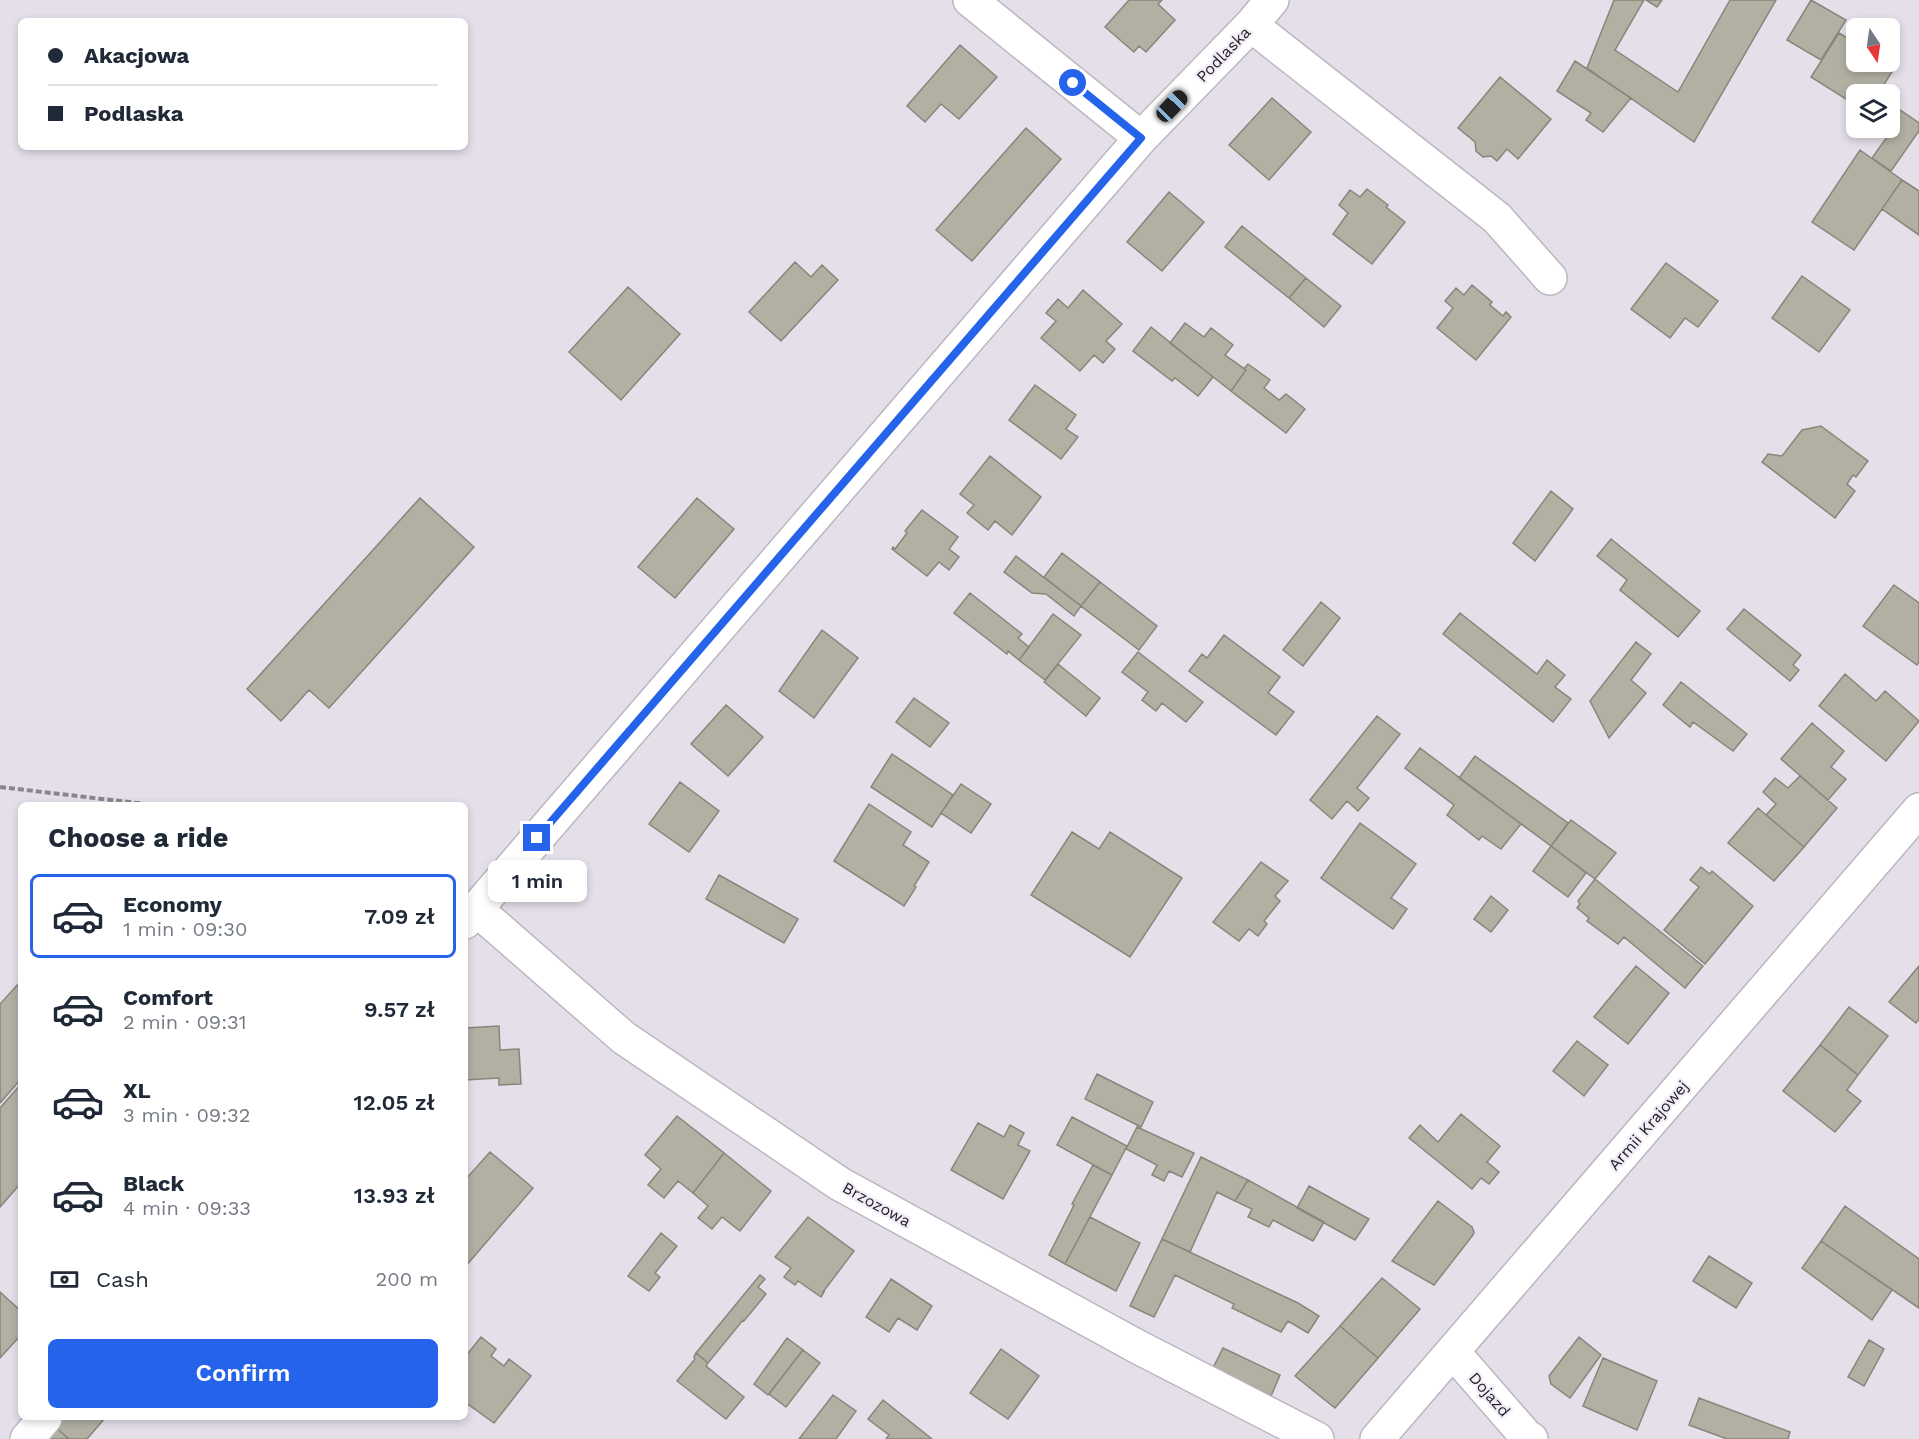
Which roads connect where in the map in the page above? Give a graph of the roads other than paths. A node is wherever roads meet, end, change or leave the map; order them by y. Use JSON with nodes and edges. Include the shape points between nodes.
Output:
{"nodes":[{"id":1,"x":970,"y":0,"type":"edge"},
{"id":2,"x":1272,"y":0,"type":"edge"},
{"id":3,"x":1251,"y":25,"type":"junction"},
{"id":4,"x":1141,"y":138,"type":"junction"},
{"id":5,"x":1550,"y":278,"type":"dead end"},
{"id":6,"x":1919,"y":810,"type":"edge"},
{"id":7,"x":471,"y":915,"type":"edge"},
{"id":8,"x":1453,"y":1352,"type":"junction"},
{"id":9,"x":43,"y":1420,"type":"edge"},
{"id":10,"x":1529,"y":1438,"type":"edge"},
{"id":11,"x":27,"y":1439,"type":"edge"},
{"id":12,"x":1317,"y":1439,"type":"edge"},
{"id":13,"x":1377,"y":1439,"type":"edge"}],
"edges":[{"from":1,"to":4,"type":"street"},
{"from":2,"to":3,"type":"street","name":"Podlaska"},
{"from":3,"to":4,"type":"street","name":"Podlaska"},
{"from":3,"to":5,"type":"street","via":[[1497,218]]},
{"from":4,"to":7,"type":"street","name":"Podlaska"},
{"from":6,"to":8,"type":"street","name":"Armii Krajowej"},
{"from":7,"to":12,"type":"street","name":"Brzozowa","via":[[624,1038],[840,1184],[1138,1347]]},
{"from":8,"to":10,"type":"street","name":"Dojazd"},
{"from":8,"to":13,"type":"street","name":"Armii Krajowej"},
{"from":9,"to":11,"type":"street"}]}
